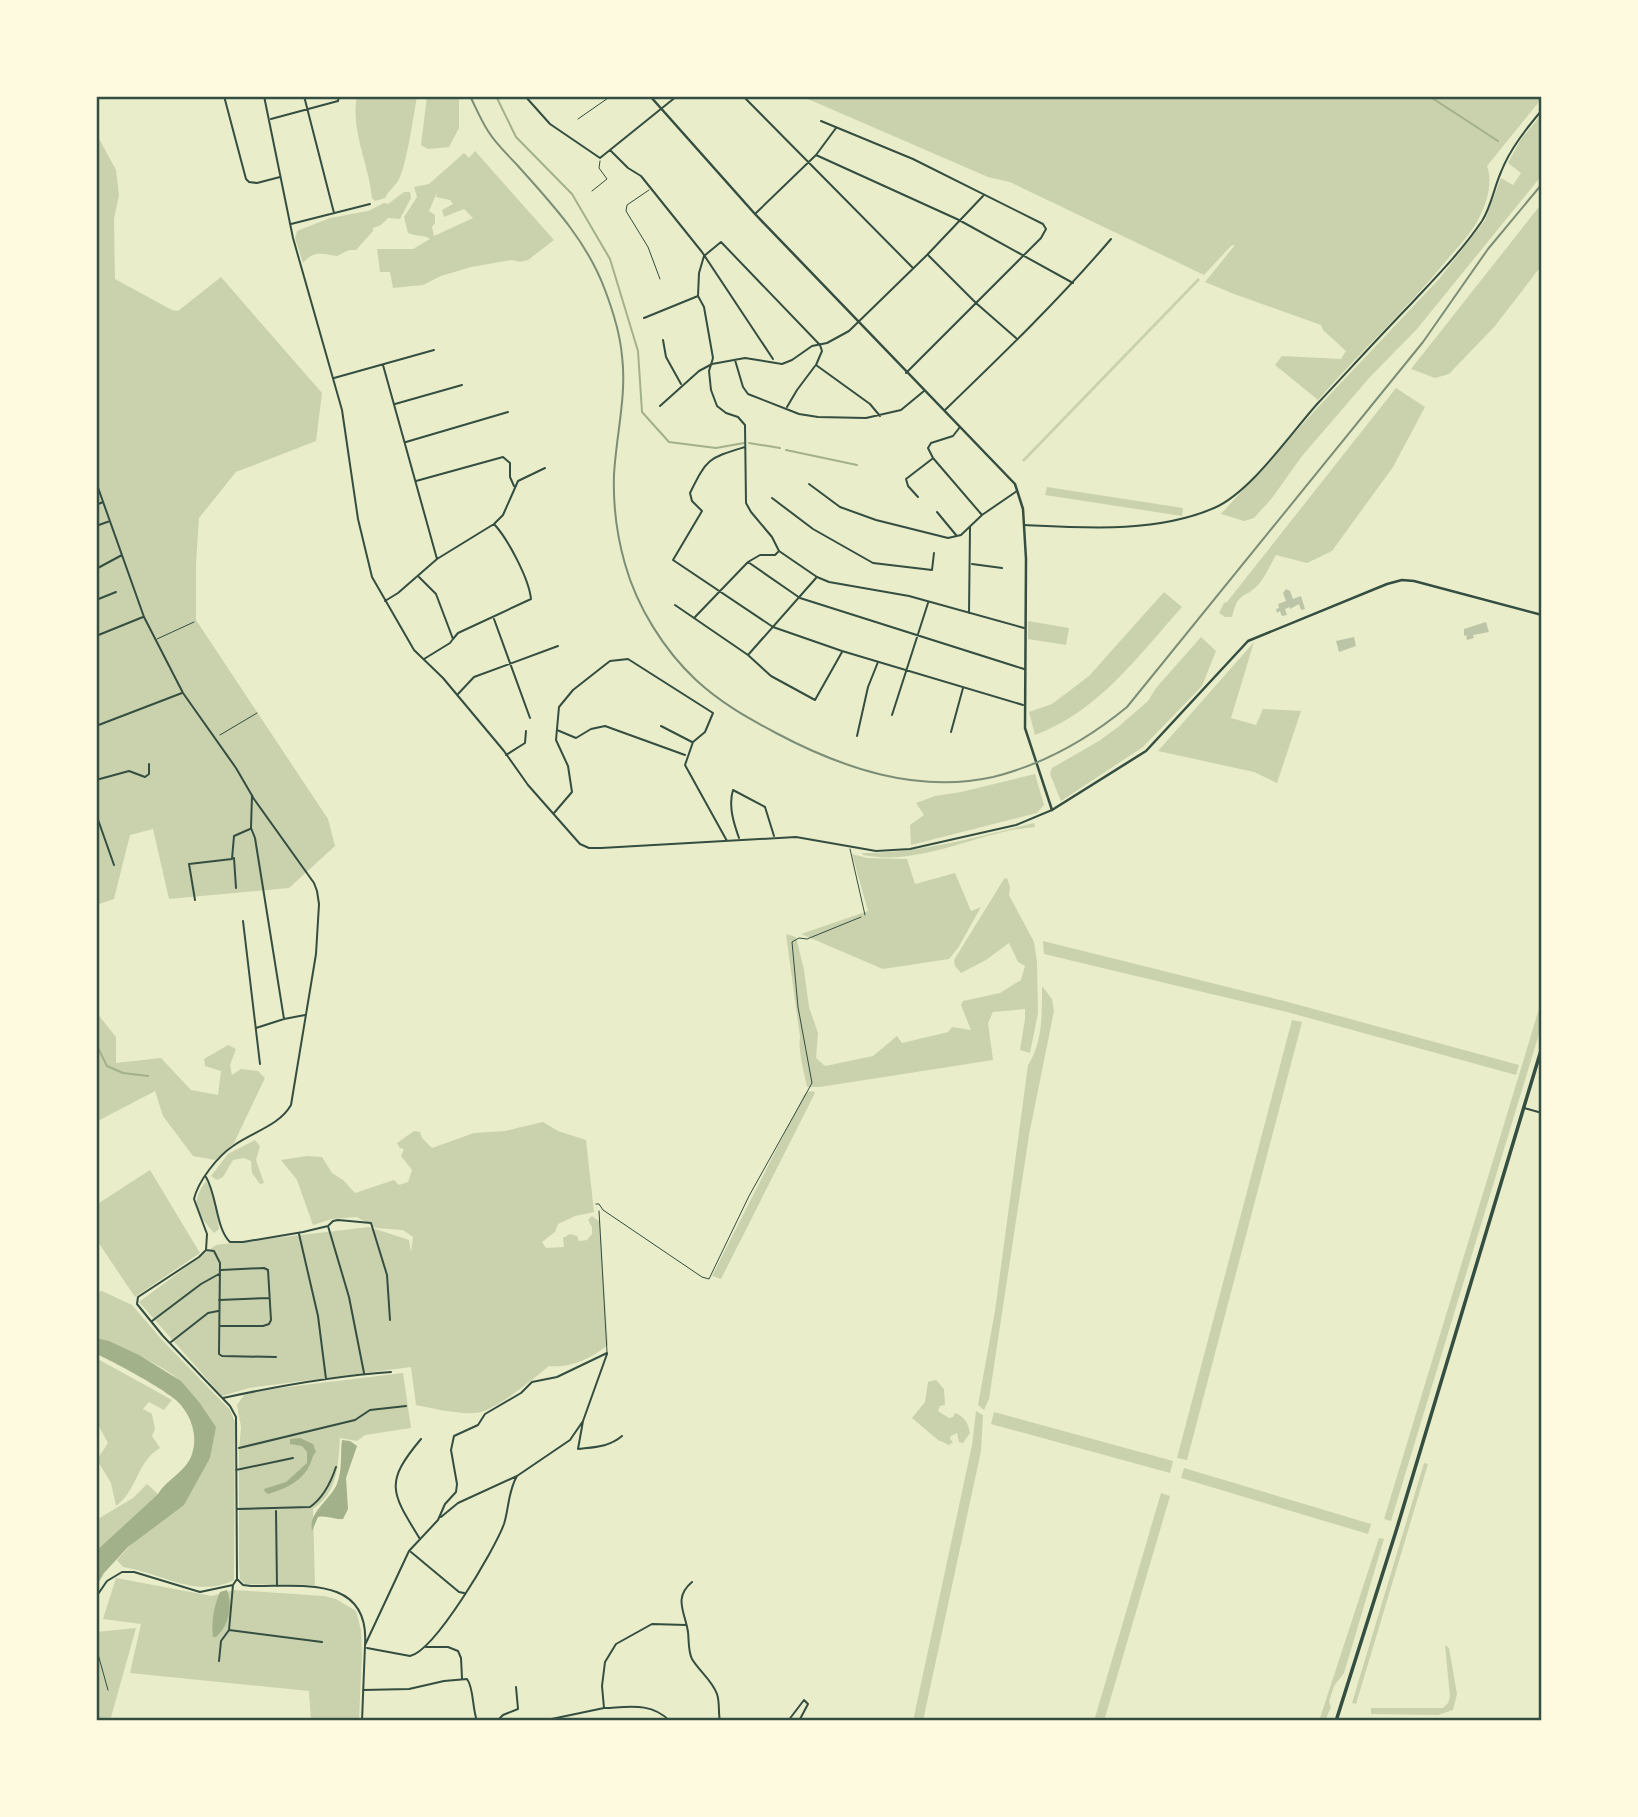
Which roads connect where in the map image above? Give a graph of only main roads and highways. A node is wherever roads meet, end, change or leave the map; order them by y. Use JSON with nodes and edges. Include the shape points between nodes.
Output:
{"nodes":[{"id":1,"x":1542,"y":1047,"type":"edge"},
{"id":2,"x":1336,"y":1721,"type":"edge"}],
"edges":[{"from":1,"to":2,"type":"main road"}]}
